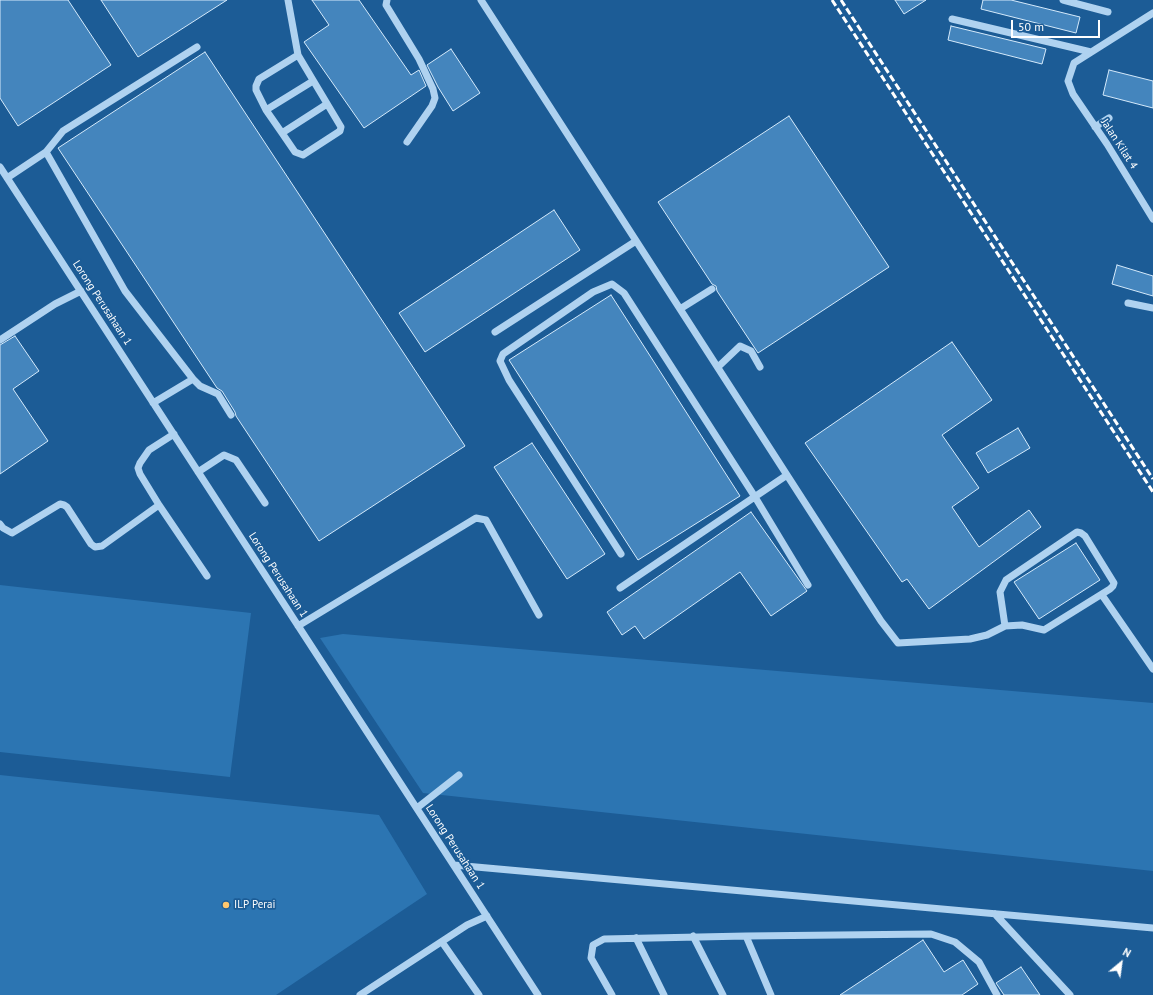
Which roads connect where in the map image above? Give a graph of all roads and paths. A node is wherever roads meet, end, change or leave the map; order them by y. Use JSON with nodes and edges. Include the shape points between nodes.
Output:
{"nodes":[{"id":1,"x":288,"y":0,"type":"edge"},
{"id":2,"x":387,"y":0,"type":"edge"},
{"id":3,"x":481,"y":0,"type":"edge"},
{"id":4,"x":1063,"y":0,"type":"edge"},
{"id":5,"x":1108,"y":12,"type":"dead end"},
{"id":6,"x":1153,"y":13,"type":"edge"},
{"id":7,"x":952,"y":19,"type":"dead end"},
{"id":8,"x":197,"y":46,"type":"dead end"},
{"id":9,"x":1091,"y":52,"type":"junction"},
{"id":10,"x":298,"y":55,"type":"junction"},
{"id":11,"x":313,"y":82,"type":"junction"},
{"id":12,"x":327,"y":104,"type":"junction"},
{"id":13,"x":266,"y":110,"type":"junction"},
{"id":14,"x":1109,"y":118,"type":"dead end"},
{"id":15,"x":1095,"y":127,"type":"junction"},
{"id":16,"x":282,"y":133,"type":"junction"},
{"id":17,"x":407,"y":142,"type":"dead end"},
{"id":18,"x":46,"y":152,"type":"junction"},
{"id":19,"x":0,"y":167,"type":"edge"},
{"id":20,"x":7,"y":178,"type":"junction"},
{"id":21,"x":1153,"y":219,"type":"edge"},
{"id":22,"x":636,"y":241,"type":"junction"},
{"id":23,"x":712,"y":289,"type":"dead end"},
{"id":24,"x":81,"y":291,"type":"junction"},
{"id":25,"x":1128,"y":303,"type":"dead end"},
{"id":26,"x":1153,"y":308,"type":"edge"},
{"id":27,"x":680,"y":309,"type":"junction"},
{"id":28,"x":495,"y":332,"type":"dead end"},
{"id":29,"x":0,"y":340,"type":"edge"},
{"id":30,"x":718,"y":367,"type":"junction"},
{"id":31,"x":760,"y":367,"type":"dead end"},
{"id":32,"x":193,"y":379,"type":"junction"},
{"id":33,"x":153,"y":403,"type":"junction"},
{"id":34,"x":232,"y":415,"type":"dead end"},
{"id":35,"x":174,"y":434,"type":"junction"},
{"id":36,"x":198,"y":472,"type":"junction"},
{"id":37,"x":787,"y":475,"type":"junction"},
{"id":38,"x":755,"y":497,"type":"junction"},
{"id":39,"x":265,"y":503,"type":"dead end"},
{"id":40,"x":159,"y":505,"type":"junction"},
{"id":41,"x":0,"y":524,"type":"edge"},
{"id":42,"x":621,"y":554,"type":"dead end"},
{"id":43,"x":207,"y":576,"type":"dead end"},
{"id":44,"x":808,"y":585,"type":"dead end"},
{"id":45,"x":620,"y":588,"type":"dead end"},
{"id":46,"x":1102,"y":595,"type":"junction"},
{"id":47,"x":539,"y":615,"type":"dead end"},
{"id":48,"x":298,"y":626,"type":"junction"},
{"id":49,"x":1005,"y":626,"type":"junction"},
{"id":50,"x":1153,"y":669,"type":"edge"},
{"id":51,"x":459,"y":776,"type":"dead end"},
{"id":52,"x":417,"y":808,"type":"junction"},
{"id":53,"x":454,"y":865,"type":"junction"},
{"id":54,"x":995,"y":914,"type":"junction"},
{"id":55,"x":487,"y":916,"type":"junction"},
{"id":56,"x":1153,"y":928,"type":"edge"},
{"id":57,"x":693,"y":936,"type":"junction"},
{"id":58,"x":746,"y":936,"type":"junction"},
{"id":59,"x":636,"y":938,"type":"junction"},
{"id":60,"x":442,"y":942,"type":"junction"},
{"id":61,"x":360,"y":995,"type":"edge"},
{"id":62,"x":479,"y":995,"type":"edge"},
{"id":63,"x":538,"y":995,"type":"edge"},
{"id":64,"x":612,"y":995,"type":"edge"},
{"id":65,"x":664,"y":995,"type":"edge"},
{"id":66,"x":724,"y":995,"type":"edge"},
{"id":67,"x":771,"y":995,"type":"edge"},
{"id":68,"x":997,"y":995,"type":"edge"},
{"id":69,"x":1070,"y":995,"type":"edge"}],
"edges":[{"from":1,"to":10,"type":"street"},
{"from":2,"to":17,"type":"street","via":[[386,5],[420,59],[435,98]]},
{"from":3,"to":22,"type":"street"},
{"from":4,"to":5,"type":"street"},
{"from":6,"to":9,"type":"street"},
{"from":7,"to":9,"type":"street"},
{"from":8,"to":18,"type":"street","via":[[63,131]]},
{"from":9,"to":15,"type":"street","name":"Jalan Kilat 4","via":[[1074,63],[1068,82]]},
{"from":10,"to":11,"type":"street"},
{"from":10,"to":13,"type":"street","via":[[256,82],[256,90]]},
{"from":11,"to":12,"type":"street"},
{"from":11,"to":13,"type":"street"},
{"from":12,"to":16,"type":"street"},
{"from":12,"to":16,"type":"street","via":[[341,127],[340,131],[303,155],[296,152]]},
{"from":13,"to":16,"type":"street"},
{"from":14,"to":15,"type":"street"},
{"from":15,"to":21,"type":"street","name":"Jalan Kilat 4"},
{"from":18,"to":20,"type":"street"},
{"from":18,"to":32,"type":"street","via":[[125,291]]},
{"from":19,"to":20,"type":"street","name":"Lorong Perusahaan 1"},
{"from":20,"to":24,"type":"street","name":"Lorong Perusahaan 1"},
{"from":22,"to":27,"type":"street"},
{"from":22,"to":28,"type":"street"},
{"from":23,"to":27,"type":"street"},
{"from":24,"to":29,"type":"street","via":[[55,304]]},
{"from":24,"to":33,"type":"street","name":"Lorong Perusahaan 1"},
{"from":25,"to":26,"type":"street"},
{"from":27,"to":30,"type":"street"},
{"from":30,"to":31,"type":"street","via":[[740,346],[751,351]]},
{"from":30,"to":37,"type":"street"},
{"from":32,"to":33,"type":"street"},
{"from":32,"to":34,"type":"street","via":[[200,386],[218,394]]},
{"from":33,"to":35,"type":"street","name":"Lorong Perusahaan 1"},
{"from":35,"to":36,"type":"street","name":"Lorong Perusahaan 1"},
{"from":35,"to":40,"type":"street","via":[[149,450],[138,468]]},
{"from":36,"to":39,"type":"street","via":[[224,455],[236,460]]},
{"from":36,"to":48,"type":"street","name":"Lorong Perusahaan 1"},
{"from":37,"to":38,"type":"street"},
{"from":37,"to":49,"type":"street","via":[[881,621],[898,643],[970,639],[987,635]]},
{"from":38,"to":42,"type":"street","via":[[624,293],[612,284],[593,292],[503,354],[500,361],[509,380]]},
{"from":38,"to":44,"type":"street"},
{"from":38,"to":45,"type":"street"},
{"from":40,"to":41,"type":"street","via":[[102,546],[95,547],[64,505],[60,504],[12,533]]},
{"from":40,"to":43,"type":"street"},
{"from":46,"to":49,"type":"street","via":[[1044,630],[1022,624]]},
{"from":46,"to":49,"type":"street","via":[[1114,583],[1085,536],[1077,532],[1006,580],[1000,592]]},
{"from":46,"to":50,"type":"street"},
{"from":47,"to":48,"type":"street","via":[[486,520],[476,518]]},
{"from":48,"to":52,"type":"street","name":"Lorong Perusahaan 1"},
{"from":51,"to":52,"type":"street"},
{"from":52,"to":53,"type":"street","name":"Lorong Perusahaan 1"},
{"from":53,"to":54,"type":"street"},
{"from":53,"to":55,"type":"street","name":"Lorong Perusahaan 1"},
{"from":54,"to":56,"type":"street"},
{"from":54,"to":69,"type":"street"},
{"from":55,"to":60,"type":"street"},
{"from":55,"to":63,"type":"street","name":"Lorong Perusahaan 1"},
{"from":57,"to":58,"type":"street"},
{"from":57,"to":59,"type":"street"},
{"from":57,"to":66,"type":"street"},
{"from":58,"to":67,"type":"street"},
{"from":58,"to":68,"type":"street","via":[[930,934],[955,942],[979,962]]},
{"from":59,"to":64,"type":"street","via":[[604,939],[593,946],[591,958]]},
{"from":59,"to":65,"type":"street"},
{"from":60,"to":61,"type":"street"},
{"from":60,"to":62,"type":"street"}]}
